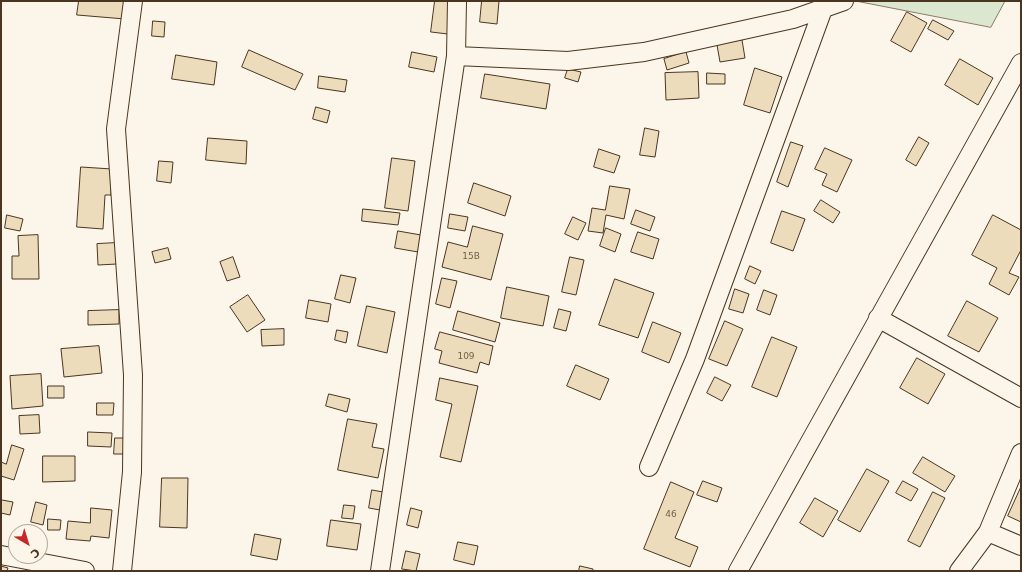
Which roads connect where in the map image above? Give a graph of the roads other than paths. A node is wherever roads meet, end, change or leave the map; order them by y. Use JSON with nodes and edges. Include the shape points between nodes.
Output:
{"nodes":[{"id":1,"x":133,"y":1,"type":"edge"},
{"id":2,"x":457,"y":1,"type":"edge"},
{"id":3,"x":844,"y":1,"type":"edge"},
{"id":4,"x":823,"y":9,"type":"junction"},
{"id":5,"x":456,"y":56,"type":"junction"},
{"id":6,"x":1021,"y":63,"type":"edge"},
{"id":7,"x":878,"y":318,"type":"junction"},
{"id":8,"x":1021,"y":398,"type":"edge"},
{"id":9,"x":1021,"y":453,"type":"edge"},
{"id":10,"x":649,"y":467,"type":"dead end"},
{"id":11,"x":988,"y":532,"type":"junction"},
{"id":12,"x":1021,"y":546,"type":"edge"},
{"id":13,"x":1,"y":555,"type":"edge"},
{"id":14,"x":85,"y":571,"type":"edge"},
{"id":15,"x":122,"y":571,"type":"edge"},
{"id":16,"x":380,"y":571,"type":"edge"},
{"id":17,"x":738,"y":571,"type":"edge"},
{"id":18,"x":959,"y":571,"type":"edge"}],
"edges":[{"from":1,"to":15,"type":"street","via":[[116,129],[133,375],[132,472]]},
{"from":2,"to":5,"type":"street"},
{"from":3,"to":4,"type":"street"},
{"from":4,"to":5,"type":"street","via":[[793,19],[644,52],[568,61]]},
{"from":4,"to":10,"type":"street","via":[[695,359]]},
{"from":5,"to":16,"type":"street"},
{"from":6,"to":7,"type":"street"},
{"from":7,"to":8,"type":"street"},
{"from":7,"to":17,"type":"street"},
{"from":9,"to":11,"type":"street"},
{"from":11,"to":12,"type":"street"},
{"from":11,"to":18,"type":"street"},
{"from":13,"to":14,"type":"street"}]}
